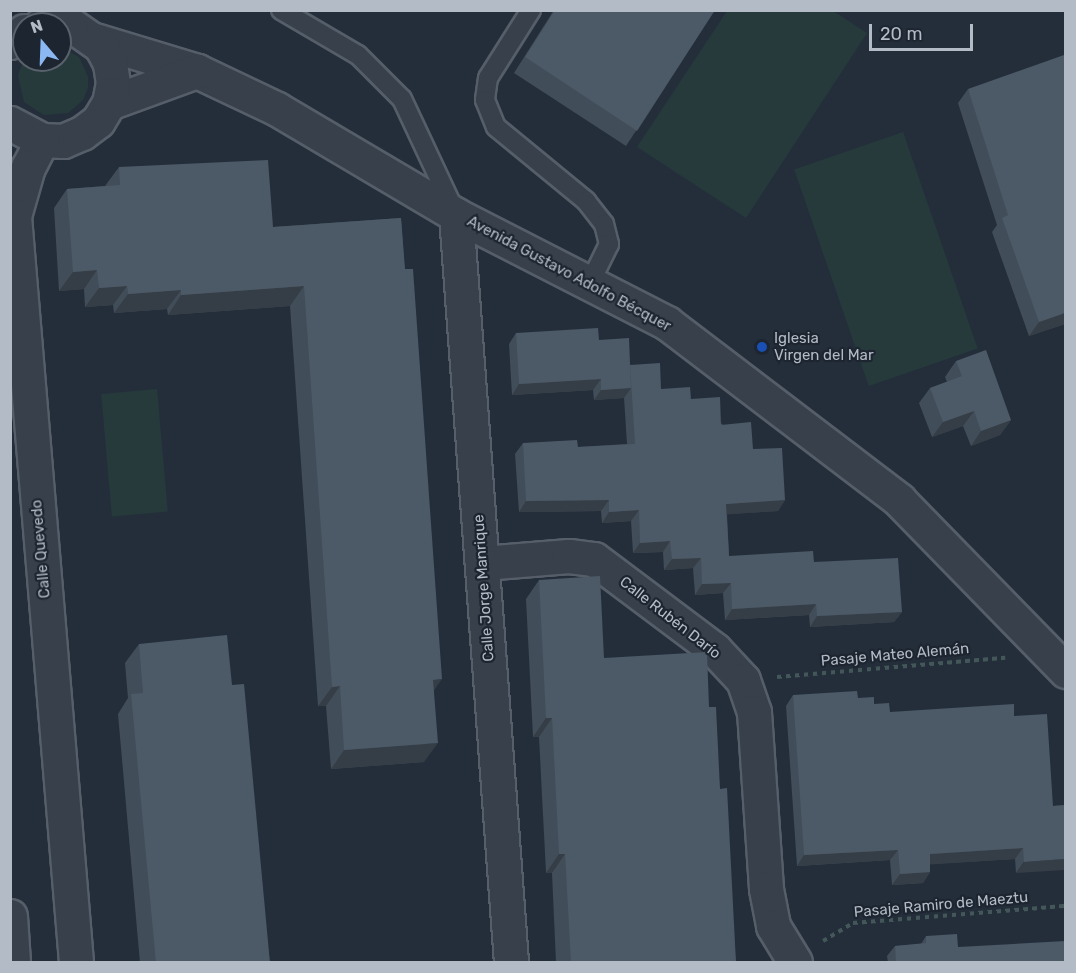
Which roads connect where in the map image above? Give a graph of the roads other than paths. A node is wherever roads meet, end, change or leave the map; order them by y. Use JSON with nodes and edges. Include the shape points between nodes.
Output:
{"nodes":[{"id":1,"x":281,"y":10,"type":"edge"},
{"id":2,"x":531,"y":10,"type":"edge"},
{"id":3,"x":72,"y":26,"type":"edge"},
{"id":4,"x":95,"y":40,"type":"junction"},
{"id":5,"x":197,"y":71,"type":"junction"},
{"id":6,"x":109,"y":103,"type":"junction"},
{"id":7,"x":10,"y":123,"type":"edge"},
{"id":8,"x":42,"y":140,"type":"junction"},
{"id":9,"x":456,"y":214,"type":"junction"},
{"id":10,"x":590,"y":283,"type":"junction"},
{"id":11,"x":483,"y":562,"type":"junction"},
{"id":12,"x":1057,"y":662,"type":"edge"},
{"id":13,"x":10,"y":916,"type":"edge"},
{"id":14,"x":794,"y":961,"type":"edge"},
{"id":15,"x":13,"y":963,"type":"edge"},
{"id":16,"x":76,"y":963,"type":"edge"},
{"id":17,"x":511,"y":963,"type":"edge"}],
"edges":[{"from":1,"to":9,"type":"lane","via":[[358,55],[402,99]]},
{"from":2,"to":10,"type":"lane","via":[[488,78],[485,100],[496,127],[586,201],[604,224],[609,244]]},
{"from":3,"to":4,"type":"street","name":"Avenida Gustavo Adolfo Bécquer"},
{"from":4,"to":5,"type":"street","name":"Avenida Gustavo Adolfo Bécquer"},
{"from":4,"to":6,"type":"street","via":[[110,63],[113,83]]},
{"from":5,"to":6,"type":"street"},
{"from":5,"to":9,"type":"street","name":"Avenida Gustavo Adolfo Bécquer","via":[[277,109]]},
{"from":6,"to":8,"type":"street","via":[[98,121],[82,133],[63,141]]},
{"from":7,"to":8,"type":"street"},
{"from":8,"to":16,"type":"street","name":"Calle Quevedo","via":[[28,167],[14,216]]},
{"from":9,"to":10,"type":"street","name":"Avenida Gustavo Adolfo Bécquer"},
{"from":9,"to":11,"type":"street","name":"Calle Jorge Manrique"},
{"from":10,"to":12,"type":"street","name":"Avenida Gustavo Adolfo Bécquer","via":[[668,323],[899,500]]},
{"from":11,"to":14,"type":"street","name":"Calle Rubén Darío","via":[[569,556],[594,560],[715,650],[743,680],[754,712],[766,889],[773,926]]},
{"from":11,"to":17,"type":"street","name":"Calle Jorge Manrique"},
{"from":13,"to":15,"type":"street"}]}
